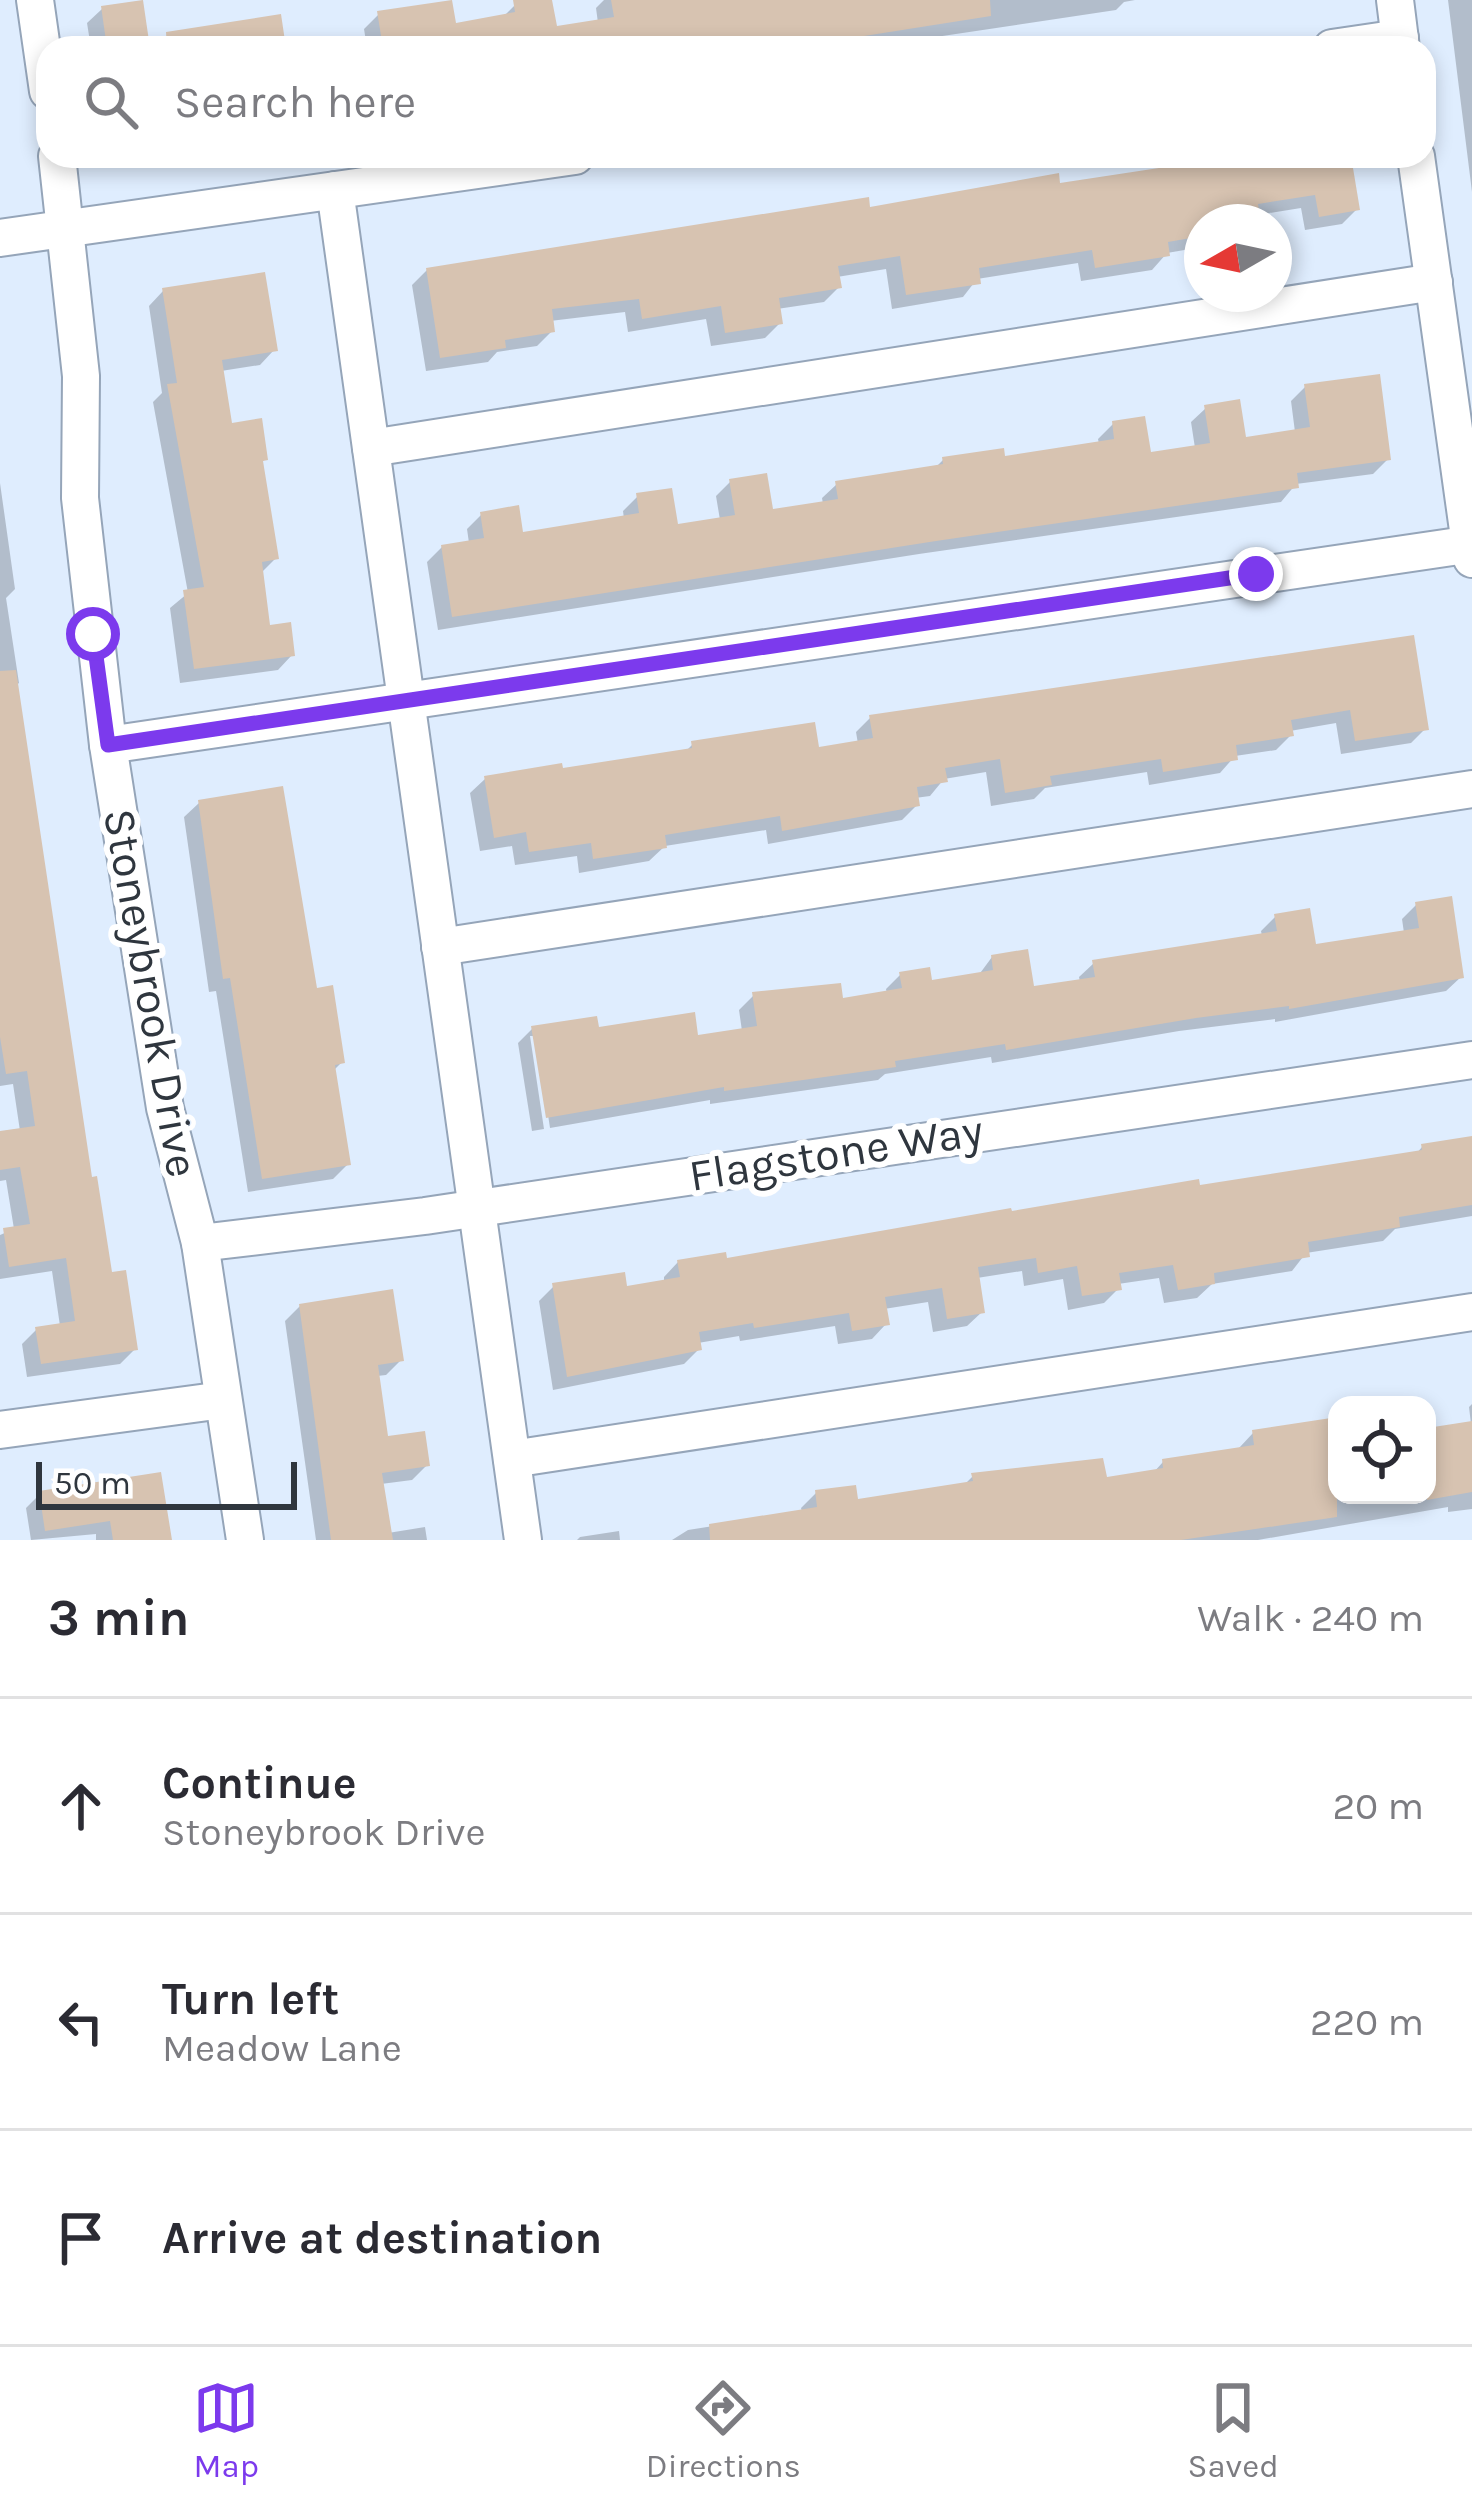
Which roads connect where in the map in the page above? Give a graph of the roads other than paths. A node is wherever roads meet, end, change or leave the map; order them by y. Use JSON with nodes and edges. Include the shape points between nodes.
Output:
{"nodes":[{"id":1,"x":35,"y":0,"type":"edge"},
{"id":2,"x":1395,"y":0,"type":"edge"},
{"id":3,"x":40,"y":36,"type":"edge"},
{"id":4,"x":1399,"y":36,"type":"edge"},
{"id":5,"x":59,"y":168,"type":"edge"},
{"id":6,"x":490,"y":168,"type":"edge"},
{"id":7,"x":1418,"y":168,"type":"edge"},
{"id":8,"x":334,"y":190,"type":"junction"},
{"id":9,"x":67,"y":228,"type":"junction"},
{"id":10,"x":0,"y":238,"type":"edge"},
{"id":11,"x":1434,"y":282,"type":"junction"},
{"id":12,"x":371,"y":448,"type":"junction"},
{"id":13,"x":1471,"y":549,"type":"edge"},
{"id":14,"x":406,"y":700,"type":"junction"},
{"id":15,"x":108,"y":745,"type":"junction"},
{"id":16,"x":1472,"y":789,"type":"edge"},
{"id":17,"x":440,"y":947,"type":"junction"},
{"id":18,"x":1472,"y":1060,"type":"edge"},
{"id":19,"x":477,"y":1208,"type":"junction"},
{"id":20,"x":200,"y":1244,"type":"junction"},
{"id":21,"x":1472,"y":1312,"type":"edge"},
{"id":22,"x":223,"y":1400,"type":"junction"},
{"id":23,"x":0,"y":1430,"type":"edge"},
{"id":24,"x":512,"y":1459,"type":"junction"},
{"id":25,"x":244,"y":1540,"type":"edge"},
{"id":26,"x":523,"y":1540,"type":"edge"}],
"edges":[{"from":1,"to":3,"type":"street"},
{"from":2,"to":4,"type":"street"},
{"from":5,"to":9,"type":"street","name":"Stoneybrook Drive"},
{"from":6,"to":8,"type":"street"},
{"from":7,"to":11,"type":"street"},
{"from":8,"to":9,"type":"street"},
{"from":8,"to":12,"type":"street"},
{"from":9,"to":10,"type":"street"},
{"from":9,"to":15,"type":"street","name":"Stoneybrook Drive","via":[[81,376],[80,498]]},
{"from":11,"to":12,"type":"street"},
{"from":11,"to":13,"type":"street"},
{"from":12,"to":14,"type":"street"},
{"from":13,"to":14,"type":"street"},
{"from":14,"to":15,"type":"street"},
{"from":14,"to":17,"type":"street"},
{"from":15,"to":20,"type":"street","name":"Stoneybrook Drive","via":[[165,1108]]},
{"from":16,"to":17,"type":"street"},
{"from":17,"to":19,"type":"street"},
{"from":18,"to":19,"type":"street","name":"Flagstone Way"},
{"from":19,"to":20,"type":"street","name":"Flagstone Way"},
{"from":19,"to":24,"type":"street"},
{"from":20,"to":22,"type":"street","name":"Stoneybrook Drive"},
{"from":21,"to":24,"type":"street"},
{"from":22,"to":23,"type":"street"},
{"from":22,"to":25,"type":"street","name":"Stoneybrook Drive"},
{"from":24,"to":26,"type":"street"}]}
